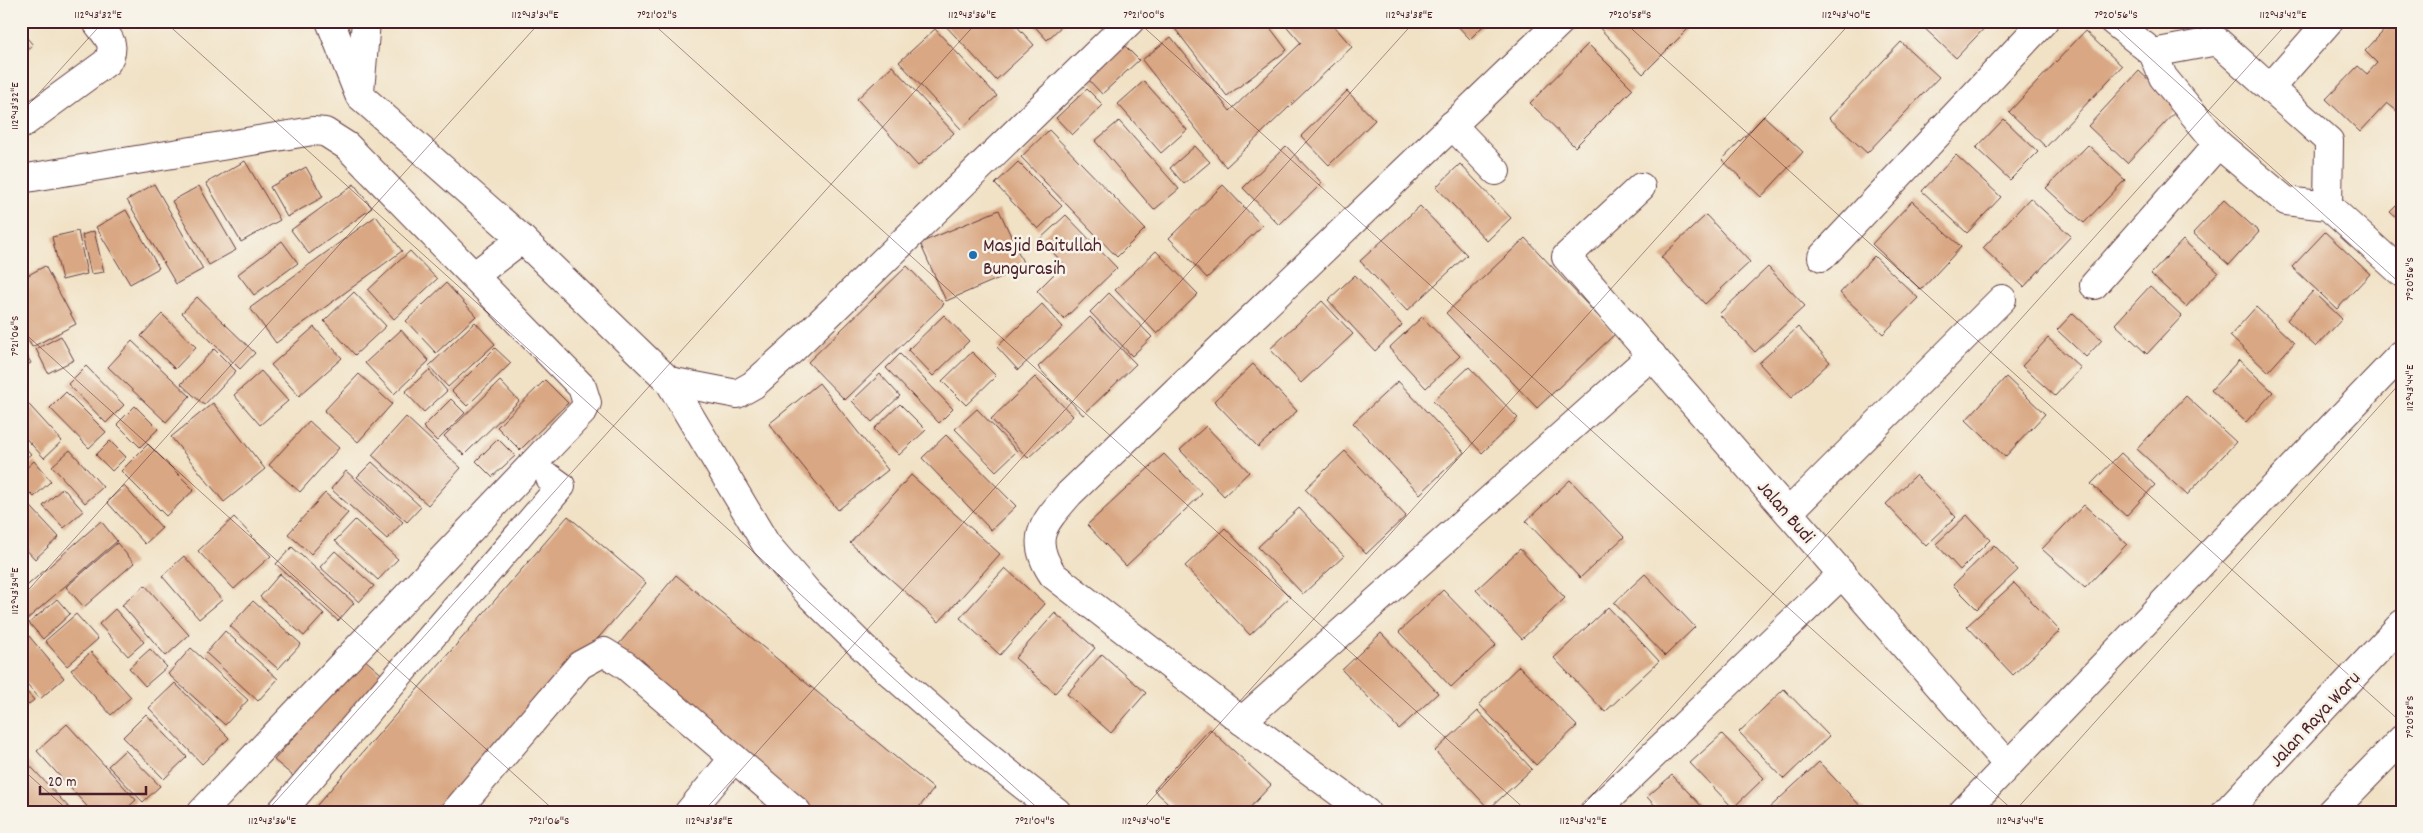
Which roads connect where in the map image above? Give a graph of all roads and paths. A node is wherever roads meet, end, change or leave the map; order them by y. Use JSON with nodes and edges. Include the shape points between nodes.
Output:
{"nodes":[{"id":1,"x":96,"y":21,"type":"edge"},
{"id":2,"x":330,"y":21,"type":"edge"},
{"id":3,"x":366,"y":21,"type":"edge"},
{"id":4,"x":1130,"y":21,"type":"edge"},
{"id":5,"x":1561,"y":21,"type":"edge"},
{"id":6,"x":2044,"y":21,"type":"edge"},
{"id":7,"x":2113,"y":21,"type":"edge"},
{"id":8,"x":2329,"y":21,"type":"edge"},
{"id":9,"x":2153,"y":54,"type":"junction"},
{"id":10,"x":2270,"y":88,"type":"junction"},
{"id":11,"x":359,"y":95,"type":"junction"},
{"id":12,"x":21,"y":124,"type":"edge"},
{"id":13,"x":1452,"y":125,"type":"junction"},
{"id":14,"x":2218,"y":144,"type":"junction"},
{"id":15,"x":1496,"y":171,"type":"dead end"},
{"id":16,"x":21,"y":179,"type":"edge"},
{"id":17,"x":1641,"y":187,"type":"dead end"},
{"id":18,"x":2328,"y":206,"type":"junction"},
{"id":19,"x":522,"y":239,"type":"junction"},
{"id":20,"x":1822,"y":257,"type":"dead end"},
{"id":21,"x":2402,"y":273,"type":"edge"},
{"id":22,"x":475,"y":275,"type":"junction"},
{"id":23,"x":2094,"y":285,"type":"dead end"},
{"id":24,"x":2002,"y":299,"type":"dead end"},
{"id":25,"x":2402,"y":354,"type":"edge"},
{"id":26,"x":1652,"y":355,"type":"junction"},
{"id":27,"x":668,"y":381,"type":"junction"},
{"id":28,"x":550,"y":478,"type":"dead end"},
{"id":29,"x":1788,"y":512,"type":"junction"},
{"id":30,"x":1842,"y":574,"type":"junction"},
{"id":31,"x":2402,"y":624,"type":"edge"},
{"id":32,"x":1242,"y":720,"type":"junction"},
{"id":33,"x":2402,"y":739,"type":"edge"},
{"id":34,"x":734,"y":758,"type":"junction"},
{"id":35,"x":2008,"y":765,"type":"junction"},
{"id":36,"x":202,"y":812,"type":"edge"},
{"id":37,"x":281,"y":812,"type":"edge"},
{"id":38,"x":455,"y":812,"type":"edge"},
{"id":39,"x":689,"y":812,"type":"edge"},
{"id":40,"x":797,"y":812,"type":"edge"},
{"id":41,"x":1057,"y":812,"type":"edge"},
{"id":42,"x":1366,"y":812,"type":"edge"},
{"id":43,"x":1594,"y":812,"type":"edge"},
{"id":44,"x":1963,"y":812,"type":"edge"},
{"id":45,"x":2226,"y":812,"type":"edge"},
{"id":46,"x":2331,"y":812,"type":"edge"}],
"edges":[{"from":1,"to":12,"type":"main road","via":[[112,42],[113,52],[107,62]]},
{"from":2,"to":11,"type":"main road"},
{"from":3,"to":11,"type":"main road"},
{"from":4,"to":27,"type":"main road","via":[[753,385],[737,394]]},
{"from":5,"to":13,"type":"main road"},
{"from":6,"to":20,"type":"main road"},
{"from":7,"to":9,"type":"main road"},
{"from":8,"to":10,"type":"main road"},
{"from":9,"to":10,"type":"main road","via":[[2217,41]]},
{"from":9,"to":14,"type":"main road","via":[[2163,77]]},
{"from":10,"to":18,"type":"main road","via":[[2329,142]]},
{"from":11,"to":19,"type":"main road"},
{"from":13,"to":15,"type":"main road"},
{"from":13,"to":32,"type":"main road","via":[[1069,494],[1042,531],[1039,547],[1053,575]]},
{"from":14,"to":18,"type":"main road","via":[[2286,200]]},
{"from":14,"to":23,"type":"main road"},
{"from":16,"to":22,"type":"main road","via":[[325,132],[347,146]]},
{"from":17,"to":26,"type":"main road","name":"Jalan Budi","via":[[1566,257]]},
{"from":18,"to":21,"type":"main road"},
{"from":19,"to":22,"type":"main road"},
{"from":19,"to":27,"type":"main road"},
{"from":22,"to":36,"type":"main road","via":[[582,387],[587,403]]},
{"from":24,"to":29,"type":"main road"},
{"from":25,"to":35,"type":"main road"},
{"from":26,"to":29,"type":"main road","name":"Jalan Budi"},
{"from":26,"to":32,"type":"main road"},
{"from":27,"to":41,"type":"main road","via":[[766,544],[810,595],[878,662],[974,746]]},
{"from":28,"to":37,"type":"main road","via":[[561,486]]},
{"from":29,"to":30,"type":"main road","name":"Jalan Budi"},
{"from":30,"to":35,"type":"main road","name":"Jalan Budi"},
{"from":30,"to":43,"type":"main road"},
{"from":31,"to":45,"type":"main road","name":"Jalan Raya Waru"},
{"from":32,"to":42,"type":"main road"},
{"from":33,"to":46,"type":"main road"},
{"from":34,"to":38,"type":"main road","via":[[625,665],[604,652],[580,666]]},
{"from":34,"to":39,"type":"main road"},
{"from":34,"to":40,"type":"main road"},
{"from":35,"to":44,"type":"main road"}]}
